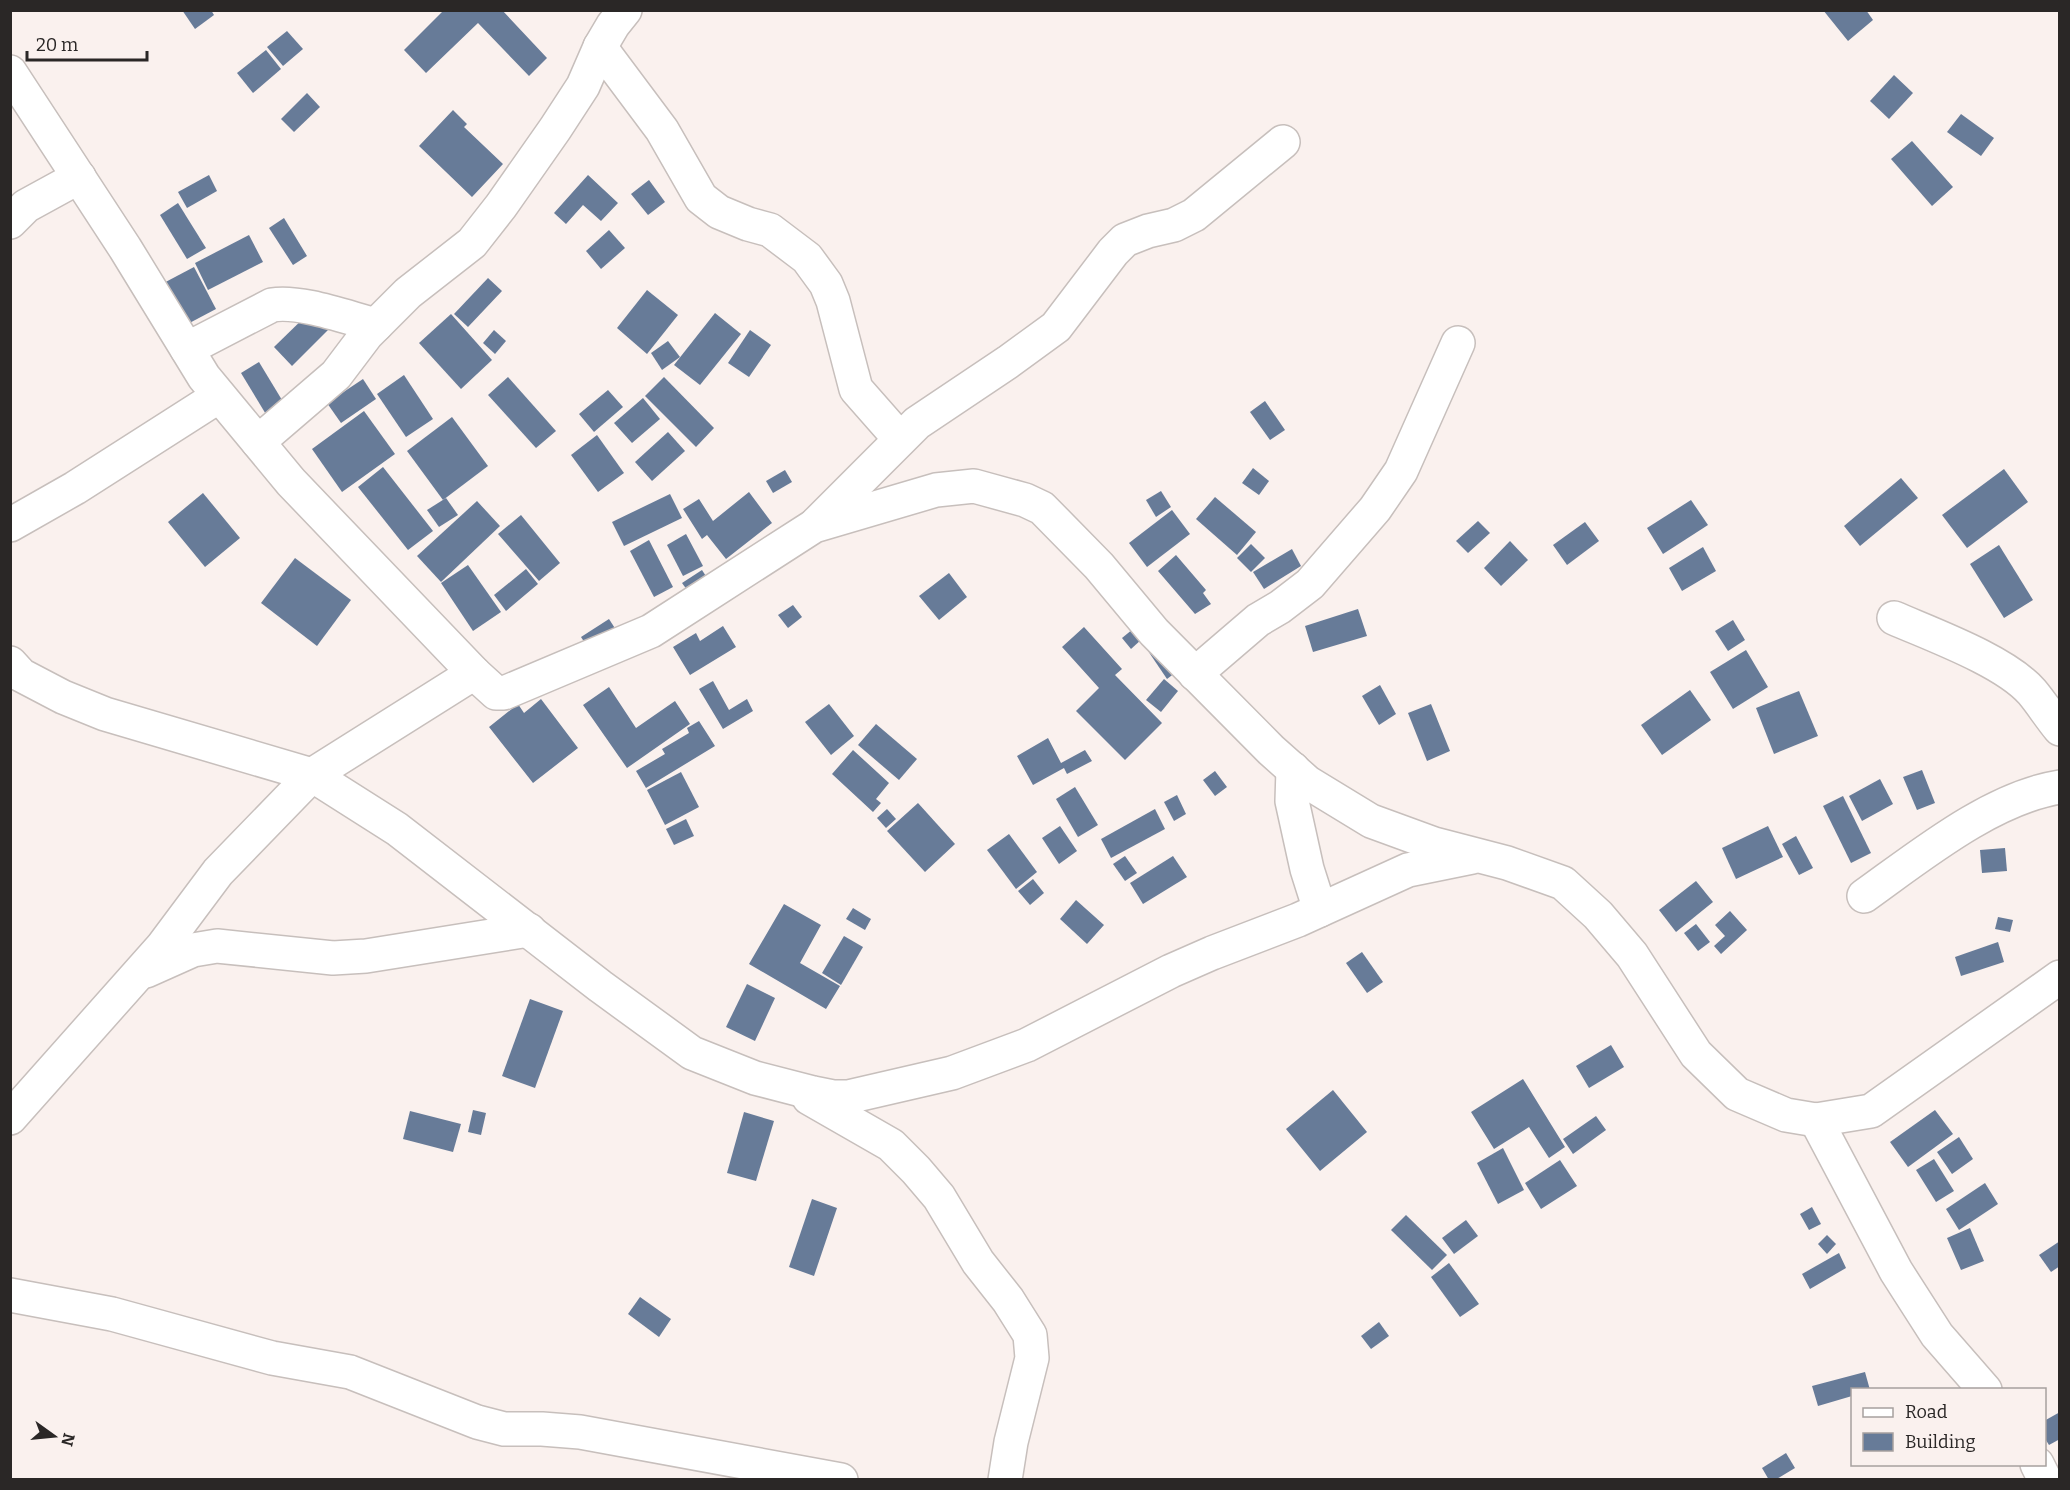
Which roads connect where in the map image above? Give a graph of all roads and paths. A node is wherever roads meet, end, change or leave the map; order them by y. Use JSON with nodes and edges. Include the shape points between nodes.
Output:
{"nodes":[{"id":1,"x":625,"y":10,"type":"edge"},
{"id":2,"x":600,"y":47,"type":"junction"},
{"id":3,"x":10,"y":72,"type":"edge"},
{"id":4,"x":1283,"y":142,"type":"dead end"},
{"id":5,"x":79,"y":177,"type":"junction"},
{"id":6,"x":10,"y":222,"type":"edge"},
{"id":7,"x":376,"y":325,"type":"junction"},
{"id":8,"x":1458,"y":343,"type":"dead end"},
{"id":9,"x":187,"y":349,"type":"junction"},
{"id":10,"x":219,"y":396,"type":"junction"},
{"id":11,"x":900,"y":439,"type":"junction"},
{"id":12,"x":258,"y":442,"type":"junction"},
{"id":13,"x":10,"y":525,"type":"edge"},
{"id":14,"x":814,"y":526,"type":"junction"},
{"id":15,"x":1894,"y":618,"type":"dead end"},
{"id":16,"x":10,"y":663,"type":"edge"},
{"id":17,"x":474,"y":673,"type":"junction"},
{"id":18,"x":1195,"y":674,"type":"junction"},
{"id":19,"x":2060,"y":729,"type":"edge"},
{"id":20,"x":1293,"y":769,"type":"junction"},
{"id":21,"x":312,"y":775,"type":"junction"},
{"id":22,"x":2060,"y":787,"type":"edge"},
{"id":23,"x":1479,"y":856,"type":"junction"},
{"id":24,"x":1864,"y":896,"type":"dead end"},
{"id":25,"x":1320,"y":910,"type":"junction"},
{"id":26,"x":529,"y":930,"type":"junction"},
{"id":27,"x":136,"y":976,"type":"junction"},
{"id":28,"x":2060,"y":977,"type":"edge"},
{"id":29,"x":792,"y":1088,"type":"junction"},
{"id":30,"x":10,"y":1118,"type":"edge"},
{"id":31,"x":1816,"y":1120,"type":"junction"},
{"id":32,"x":10,"y":1295,"type":"edge"},
{"id":33,"x":1984,"y":1388,"type":"edge"},
{"id":34,"x":841,"y":1479,"type":"edge"},
{"id":35,"x":1005,"y":1479,"type":"edge"}],
"edges":[{"from":1,"to":2,"type":"street"},
{"from":2,"to":7,"type":"street","via":[[583,86],[494,216],[472,243],[408,293]]},
{"from":2,"to":11,"type":"street","via":[[662,130],[701,198],[719,212],[770,230],[807,258],[833,301],[856,389]]},
{"from":3,"to":5,"type":"street"},
{"from":4,"to":11,"type":"street","via":[[1194,214],[1174,225],[1125,240],[1056,327],[917,423]]},
{"from":5,"to":6,"type":"street","via":[[26,206]]},
{"from":5,"to":9,"type":"street"},
{"from":7,"to":9,"type":"street","via":[[282,303]]},
{"from":7,"to":12,"type":"street","via":[[336,375]]},
{"from":8,"to":18,"type":"street","via":[[1401,471],[1376,509],[1310,584],[1258,620]]},
{"from":9,"to":10,"type":"street"},
{"from":10,"to":12,"type":"street"},
{"from":10,"to":13,"type":"street"},
{"from":11,"to":14,"type":"street"},
{"from":12,"to":17,"type":"street","via":[[291,482]]},
{"from":14,"to":17,"type":"street","via":[[651,631],[504,693],[491,690]]},
{"from":14,"to":18,"type":"street","via":[[959,486],[974,486],[1025,500],[1042,508],[1091,558]]},
{"from":15,"to":19,"type":"street","via":[[1986,659],[2015,677],[2032,691]]},
{"from":16,"to":21,"type":"street","via":[[21,675],[105,714]]},
{"from":17,"to":21,"type":"street"},
{"from":18,"to":20,"type":"street"},
{"from":20,"to":23,"type":"street","via":[[1307,782],[1371,821]]},
{"from":20,"to":25,"type":"street","via":[[1292,801]]},
{"from":21,"to":26,"type":"street","via":[[397,829]]},
{"from":21,"to":27,"type":"street","via":[[218,872]]},
{"from":22,"to":24,"type":"street","via":[[2023,796],[1993,811],[1922,854]]},
{"from":23,"to":25,"type":"street","via":[[1408,870]]},
{"from":23,"to":31,"type":"street","via":[[1563,883],[1598,915],[1632,955],[1696,1054],[1737,1095],[1786,1115]]},
{"from":25,"to":29,"type":"street","via":[[1171,971],[1027,1045],[952,1073],[848,1097]]},
{"from":26,"to":27,"type":"street","via":[[333,958],[217,946],[193,950]]},
{"from":26,"to":29,"type":"street","via":[[692,1053]]},
{"from":27,"to":30,"type":"street"},
{"from":28,"to":31,"type":"street","via":[[1871,1111]]},
{"from":29,"to":35,"type":"street","via":[[891,1145],[916,1170],[939,1197],[978,1262],[1030,1335],[1032,1358]]},
{"from":31,"to":33,"type":"street","via":[[1896,1271],[1937,1335]]},
{"from":32,"to":34,"type":"street","via":[[112,1314],[272,1358],[350,1372],[504,1429],[580,1432]]}]}
